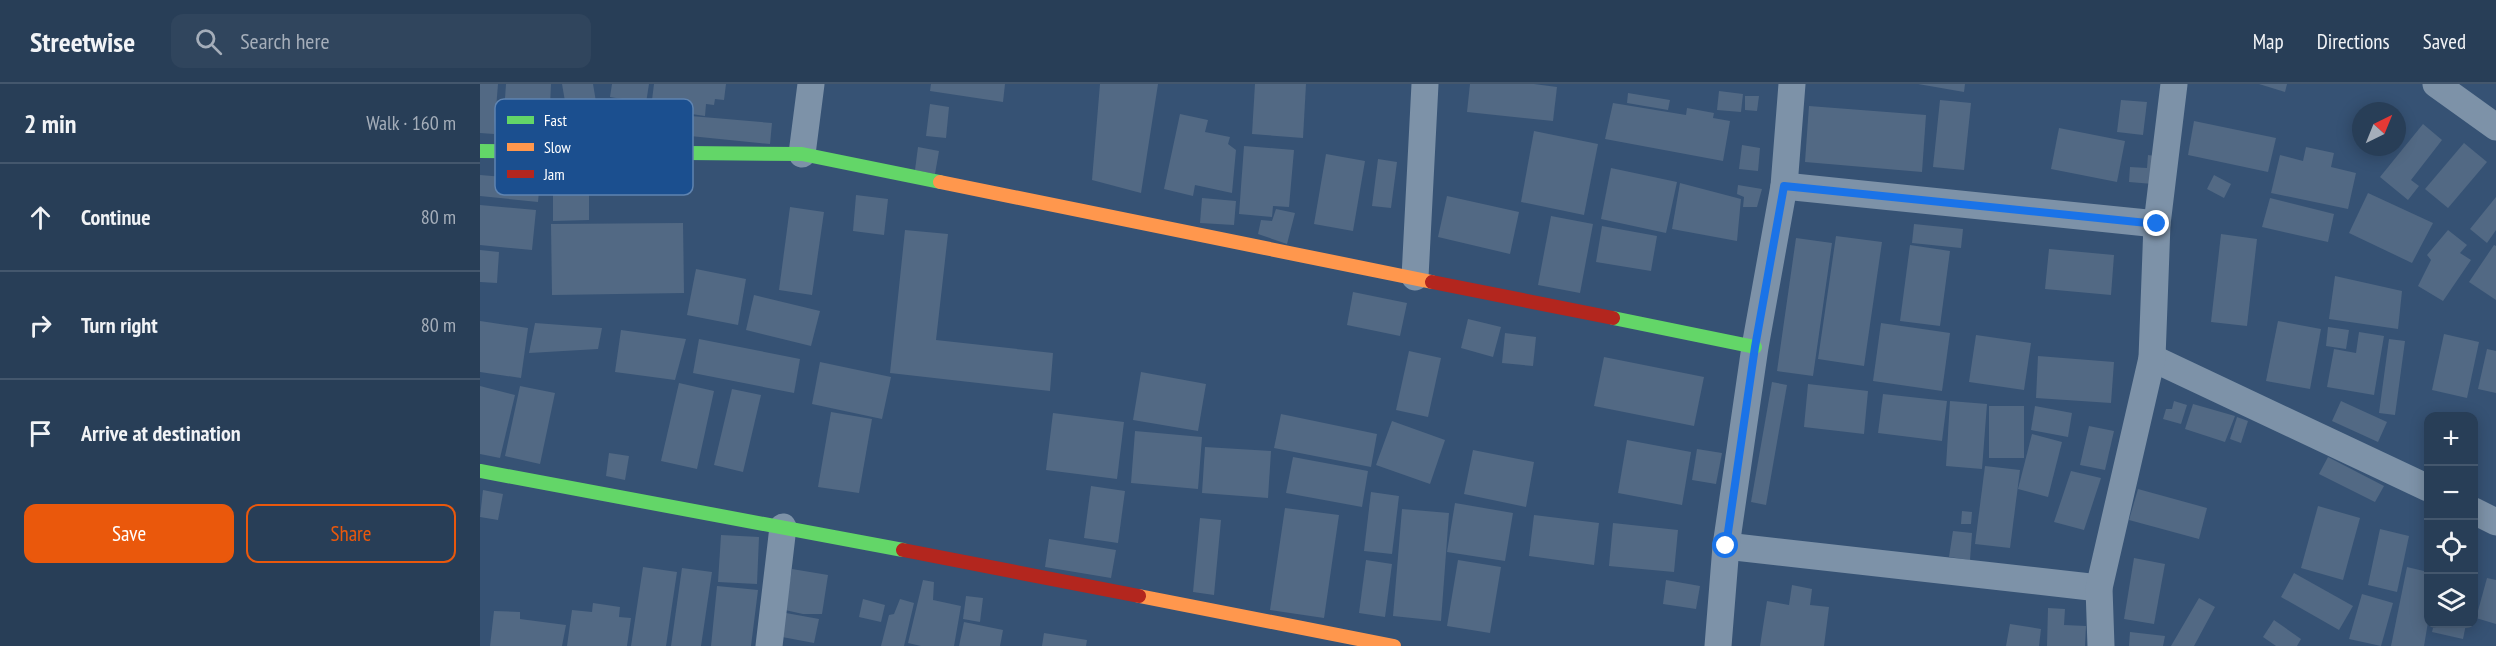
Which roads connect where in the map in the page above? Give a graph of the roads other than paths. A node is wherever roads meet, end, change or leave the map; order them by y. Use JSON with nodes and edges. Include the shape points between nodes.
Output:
{"nodes":[{"id":1,"x":811,"y":84,"type":"edge"},
{"id":2,"x":1425,"y":84,"type":"edge"},
{"id":3,"x":1792,"y":84,"type":"edge"},
{"id":4,"x":2174,"y":84,"type":"edge"},
{"id":5,"x":2436,"y":84,"type":"edge"},
{"id":6,"x":2496,"y":127,"type":"edge"},
{"id":7,"x":480,"y":151,"type":"edge"},
{"id":8,"x":495,"y":151,"type":"edge"},
{"id":9,"x":693,"y":153,"type":"edge"},
{"id":10,"x":802,"y":154,"type":"junction"},
{"id":11,"x":1784,"y":186,"type":"junction"},
{"id":12,"x":2157,"y":224,"type":"junction"},
{"id":13,"x":1415,"y":277,"type":"junction"},
{"id":14,"x":1755,"y":347,"type":"junction"},
{"id":15,"x":2152,"y":358,"type":"junction"},
{"id":16,"x":480,"y":471,"type":"edge"},
{"id":17,"x":2424,"y":486,"type":"edge"},
{"id":18,"x":2478,"y":513,"type":"edge"},
{"id":19,"x":2496,"y":522,"type":"edge"},
{"id":20,"x":783,"y":527,"type":"junction"},
{"id":21,"x":1726,"y":546,"type":"junction"},
{"id":22,"x":2099,"y":588,"type":"junction"},
{"id":23,"x":1362,"y":643,"type":"edge"},
{"id":24,"x":769,"y":646,"type":"edge"},
{"id":25,"x":1394,"y":646,"type":"edge"},
{"id":26,"x":1718,"y":646,"type":"edge"},
{"id":27,"x":2101,"y":646,"type":"edge"}],
"edges":[{"from":1,"to":10,"type":"street"},
{"from":2,"to":13,"type":"street"},
{"from":3,"to":11,"type":"street"},
{"from":4,"to":12,"type":"street"},
{"from":5,"to":6,"type":"street"},
{"from":7,"to":8,"type":"street"},
{"from":9,"to":10,"type":"street"},
{"from":10,"to":13,"type":"street"},
{"from":11,"to":12,"type":"street"},
{"from":11,"to":14,"type":"street"},
{"from":12,"to":15,"type":"street"},
{"from":13,"to":14,"type":"street"},
{"from":14,"to":21,"type":"street"},
{"from":15,"to":17,"type":"street"},
{"from":15,"to":22,"type":"street"},
{"from":16,"to":20,"type":"street"},
{"from":18,"to":19,"type":"street"},
{"from":20,"to":23,"type":"street"},
{"from":20,"to":24,"type":"street"},
{"from":21,"to":22,"type":"street"},
{"from":21,"to":26,"type":"street"},
{"from":22,"to":27,"type":"street"},
{"from":23,"to":25,"type":"street"}]}
